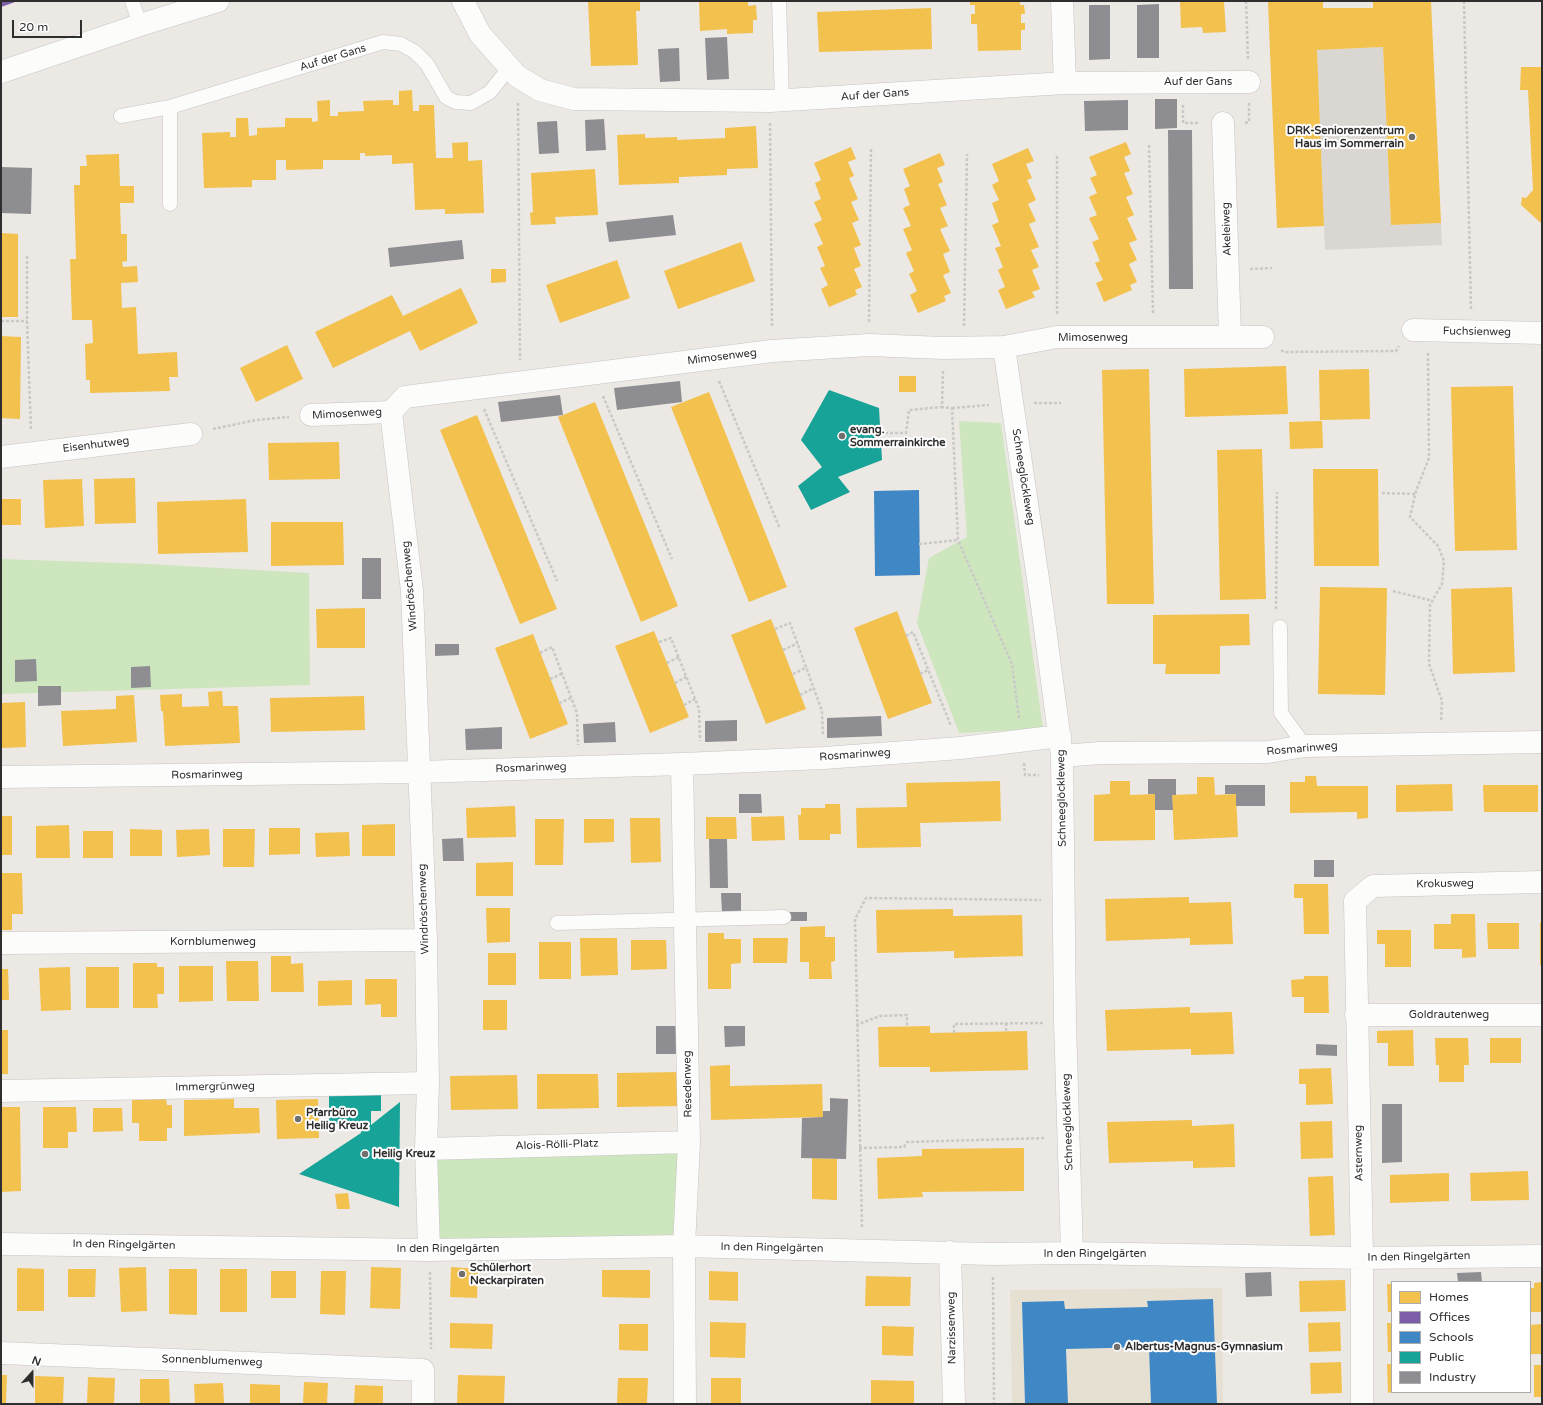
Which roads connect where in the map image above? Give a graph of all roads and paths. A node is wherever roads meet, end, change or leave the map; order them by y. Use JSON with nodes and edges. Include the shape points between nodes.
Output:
{"nodes":[{"id":1,"x":132,"y":1,"type":"edge"},
{"id":2,"x":218,"y":1,"type":"edge"},
{"id":3,"x":463,"y":1,"type":"edge"},
{"id":4,"x":779,"y":1,"type":"edge"},
{"id":5,"x":1062,"y":1,"type":"edge"},
{"id":6,"x":1246,"y":1,"type":"edge"},
{"id":7,"x":1464,"y":1,"type":"edge"},
{"id":8,"x":140,"y":25,"type":"junction"},
{"id":9,"x":1248,"y":58,"type":"dead end"},
{"id":10,"x":1,"y":72,"type":"edge"},
{"id":11,"x":513,"y":72,"type":"junction"},
{"id":12,"x":1249,"y":82,"type":"dead end"},
{"id":13,"x":1065,"y":83,"type":"junction"},
{"id":14,"x":776,"y":101,"type":"junction"},
{"id":15,"x":170,"y":107,"type":"junction"},
{"id":16,"x":121,"y":116,"type":"dead end"},
{"id":17,"x":1223,"y":123,"type":"dead end"},
{"id":18,"x":1149,"y":145,"type":"dead end"},
{"id":19,"x":871,"y":148,"type":"dead end"},
{"id":20,"x":967,"y":154,"type":"dead end"},
{"id":21,"x":1057,"y":156,"type":"dead end"},
{"id":22,"x":170,"y":204,"type":"dead end"},
{"id":23,"x":27,"y":256,"type":"dead end"},
{"id":24,"x":27,"y":321,"type":"junction"},
{"id":25,"x":1,"y":322,"type":"edge"},
{"id":26,"x":1420,"y":331,"type":"junction"},
{"id":27,"x":1472,"y":332,"type":"junction"},
{"id":28,"x":1542,"y":333,"type":"edge"},
{"id":29,"x":1230,"y":335,"type":"junction"},
{"id":30,"x":1058,"y":337,"type":"junction"},
{"id":31,"x":1263,"y":337,"type":"joint"},
{"id":32,"x":1153,"y":338,"type":"junction"},
{"id":33,"x":869,"y":344,"type":"junction"},
{"id":34,"x":1004,"y":347,"type":"junction"},
{"id":35,"x":954,"y":348,"type":"junction"},
{"id":36,"x":772,"y":351,"type":"junction"},
{"id":37,"x":710,"y":359,"type":"junction"},
{"id":38,"x":594,"y":373,"type":"junction"},
{"id":39,"x":520,"y":383,"type":"junction"},
{"id":40,"x":475,"y":388,"type":"junction"},
{"id":41,"x":942,"y":407,"type":"junction"},
{"id":42,"x":391,"y":412,"type":"junction"},
{"id":43,"x":311,"y":415,"type":"joint"},
{"id":44,"x":880,"y":433,"type":"dead end"},
{"id":45,"x":191,"y":434,"type":"joint"},
{"id":46,"x":32,"y":453,"type":"junction"},
{"id":47,"x":1,"y":457,"type":"edge"},
{"id":48,"x":1382,"y":493,"type":"dead end"},
{"id":49,"x":1415,"y":494,"type":"junction"},
{"id":50,"x":780,"y":529,"type":"dead end"},
{"id":51,"x":958,"y":540,"type":"junction"},
{"id":52,"x":919,"y":544,"type":"dead end"},
{"id":53,"x":672,"y":559,"type":"dead end"},
{"id":54,"x":556,"y":581,"type":"dead end"},
{"id":55,"x":1393,"y":591,"type":"dead end"},
{"id":56,"x":1433,"y":600,"type":"junction"},
{"id":57,"x":1280,"y":627,"type":"dead end"},
{"id":58,"x":775,"y":629,"type":"dead end"},
{"id":59,"x":906,"y":636,"type":"dead end"},
{"id":60,"x":659,"y":642,"type":"dead end"},
{"id":61,"x":798,"y":643,"type":"junction"},
{"id":62,"x":783,"y":650,"type":"dead end"},
{"id":63,"x":540,"y":652,"type":"dead end"},
{"id":64,"x":679,"y":657,"type":"junction"},
{"id":65,"x":667,"y":663,"type":"dead end"},
{"id":66,"x":806,"y":668,"type":"junction"},
{"id":67,"x":928,"y":670,"type":"junction"},
{"id":68,"x":562,"y":674,"type":"junction"},
{"id":69,"x":792,"y":674,"type":"dead end"},
{"id":70,"x":920,"y":674,"type":"dead end"},
{"id":71,"x":686,"y":677,"type":"junction"},
{"id":72,"x":550,"y":679,"type":"dead end"},
{"id":73,"x":676,"y":683,"type":"dead end"},
{"id":74,"x":814,"y":688,"type":"junction"},
{"id":75,"x":800,"y":695,"type":"dead end"},
{"id":76,"x":571,"y":698,"type":"junction"},
{"id":77,"x":695,"y":699,"type":"junction"},
{"id":78,"x":559,"y":703,"type":"dead end"},
{"id":79,"x":684,"y":705,"type":"dead end"},
{"id":80,"x":1022,"y":741,"type":"junction"},
{"id":81,"x":1542,"y":742,"type":"edge"},
{"id":82,"x":1441,"y":744,"type":"junction"},
{"id":83,"x":1305,"y":746,"type":"junction"},
{"id":84,"x":961,"y":748,"type":"junction"},
{"id":85,"x":1061,"y":756,"type":"junction"},
{"id":86,"x":824,"y":758,"type":"junction"},
{"id":87,"x":692,"y":763,"type":"junction"},
{"id":88,"x":578,"y":767,"type":"junction"},
{"id":89,"x":419,"y":772,"type":"junction"},
{"id":90,"x":1,"y":777,"type":"edge"},
{"id":91,"x":1542,"y":882,"type":"edge"},
{"id":92,"x":1064,"y":900,"type":"junction"},
{"id":93,"x":1354,"y":901,"type":"joint"},
{"id":94,"x":784,"y":917,"type":"dead end"},
{"id":95,"x":685,"y":920,"type":"junction"},
{"id":96,"x":557,"y":923,"type":"dead end"},
{"id":97,"x":426,"y":940,"type":"junction"},
{"id":98,"x":1,"y":943,"type":"edge"},
{"id":99,"x":1356,"y":1015,"type":"junction"},
{"id":100,"x":1542,"y":1015,"type":"edge"},
{"id":101,"x":1065,"y":1022,"type":"junction"},
{"id":102,"x":1006,"y":1023,"type":"junction"},
{"id":103,"x":856,"y":1025,"type":"junction"},
{"id":104,"x":907,"y":1026,"type":"dead end"},
{"id":105,"x":1006,"y":1032,"type":"dead end"},
{"id":106,"x":954,"y":1033,"type":"dead end"},
{"id":107,"x":428,"y":1083,"type":"junction"},
{"id":108,"x":1,"y":1091,"type":"edge"},
{"id":109,"x":1068,"y":1137,"type":"junction"},
{"id":110,"x":689,"y":1142,"type":"junction"},
{"id":111,"x":859,"y":1148,"type":"junction"},
{"id":112,"x":426,"y":1149,"type":"junction"},
{"id":113,"x":1,"y":1244,"type":"edge"},
{"id":114,"x":684,"y":1246,"type":"junction"},
{"id":115,"x":429,"y":1250,"type":"junction"},
{"id":116,"x":863,"y":1250,"type":"junction"},
{"id":117,"x":950,"y":1252,"type":"junction"},
{"id":118,"x":992,"y":1254,"type":"junction"},
{"id":119,"x":1072,"y":1254,"type":"junction"},
{"id":120,"x":1542,"y":1256,"type":"edge"},
{"id":121,"x":1362,"y":1258,"type":"junction"},
{"id":122,"x":1,"y":1353,"type":"edge"},
{"id":123,"x":423,"y":1370,"type":"junction"},
{"id":124,"x":422,"y":1404,"type":"edge"},
{"id":125,"x":685,"y":1404,"type":"edge"},
{"id":126,"x":954,"y":1404,"type":"edge"},
{"id":127,"x":994,"y":1404,"type":"edge"},
{"id":128,"x":1362,"y":1404,"type":"edge"}],
"edges":[{"from":1,"to":8,"type":"lane"},
{"from":2,"to":8,"type":"street"},
{"from":3,"to":11,"type":"street","name":"Auf der Gans","via":[[480,34]]},
{"from":4,"to":14,"type":"lane"},
{"from":5,"to":13,"type":"street"},
{"from":6,"to":9,"type":"path"},
{"from":7,"to":27,"type":"path"},
{"from":8,"to":10,"type":"street"},
{"from":11,"to":14,"type":"street","name":"Auf der Gans","via":[[540,90],[574,99]]},
{"from":11,"to":15,"type":"lane","name":"Auf der Gans","via":[[490,92],[471,103],[455,102],[446,97],[427,64],[416,52],[401,44],[383,42]]},
{"from":11,"to":39,"type":"path"},
{"from":12,"to":13,"type":"street","name":"Auf der Gans"},
{"from":13,"to":14,"type":"street","name":"Auf der Gans"},
{"from":14,"to":36,"type":"path"},
{"from":15,"to":16,"type":"lane","name":"Auf der Gans"},
{"from":15,"to":22,"type":"lane"},
{"from":17,"to":29,"type":"street","name":"Akeleiweg"},
{"from":18,"to":32,"type":"path"},
{"from":19,"to":33,"type":"path"},
{"from":20,"to":35,"type":"path"},
{"from":21,"to":30,"type":"path"},
{"from":23,"to":24,"type":"path"},
{"from":24,"to":25,"type":"path"},
{"from":24,"to":46,"type":"path"},
{"from":26,"to":27,"type":"street","name":"Fuchsienweg"},
{"from":26,"to":31,"type":"path","via":[[1396,351],[1284,352]]},
{"from":26,"to":49,"type":"path","via":[[1428,458]]},
{"from":27,"to":28,"type":"street","name":"Fuchsienweg"},
{"from":29,"to":31,"type":"street","name":"Mimosenweg"},
{"from":29,"to":32,"type":"street","name":"Mimosenweg"},
{"from":30,"to":32,"type":"street","name":"Mimosenweg"},
{"from":30,"to":34,"type":"street","name":"Mimosenweg"},
{"from":33,"to":35,"type":"street","name":"Mimosenweg"},
{"from":33,"to":36,"type":"street","name":"Mimosenweg"},
{"from":34,"to":35,"type":"street","name":"Mimosenweg"},
{"from":34,"to":85,"type":"street","name":"Schneeglöckleweg"},
{"from":35,"to":41,"type":"path"},
{"from":36,"to":37,"type":"street","name":"Mimosenweg"},
{"from":37,"to":38,"type":"street","name":"Mimosenweg"},
{"from":37,"to":50,"type":"path"},
{"from":38,"to":39,"type":"street","name":"Mimosenweg"},
{"from":38,"to":53,"type":"path"},
{"from":39,"to":40,"type":"street","name":"Mimosenweg"},
{"from":40,"to":42,"type":"street","name":"Mimosenweg","via":[[405,397]]},
{"from":40,"to":54,"type":"path"},
{"from":41,"to":44,"type":"path","via":[[909,410],[906,433]]},
{"from":41,"to":51,"type":"path","via":[[952,408]]},
{"from":42,"to":43,"type":"street","name":"Mimosenweg"},
{"from":42,"to":89,"type":"street","name":"Windröschenweg","via":[[412,591]]},
{"from":43,"to":45,"type":"path","name":"Mimosenweg","via":[[256,420]]},
{"from":45,"to":46,"type":"street","name":"Eisenhutweg"},
{"from":46,"to":47,"type":"street","name":"Eisenhutweg"},
{"from":48,"to":49,"type":"path"},
{"from":49,"to":56,"type":"path","via":[[1410,516],[1438,546],[1444,561],[1442,584]]},
{"from":51,"to":52,"type":"path"},
{"from":51,"to":80,"type":"path","via":[[1012,664]]},
{"from":55,"to":56,"type":"path"},
{"from":56,"to":82,"type":"path","via":[[1430,605],[1429,664],[1442,700]]},
{"from":57,"to":83,"type":"lane","via":[[1281,713]]},
{"from":58,"to":61,"type":"path","via":[[790,623]]},
{"from":59,"to":67,"type":"path","via":[[913,632]]},
{"from":60,"to":64,"type":"path","via":[[671,638]]},
{"from":61,"to":62,"type":"path"},
{"from":61,"to":66,"type":"path"},
{"from":63,"to":68,"type":"path","via":[[552,648]]},
{"from":64,"to":65,"type":"path"},
{"from":64,"to":71,"type":"path"},
{"from":66,"to":69,"type":"path"},
{"from":66,"to":74,"type":"path"},
{"from":67,"to":70,"type":"path"},
{"from":67,"to":84,"type":"path"},
{"from":68,"to":72,"type":"path"},
{"from":68,"to":76,"type":"path"},
{"from":71,"to":73,"type":"path"},
{"from":71,"to":77,"type":"path"},
{"from":74,"to":75,"type":"path"},
{"from":74,"to":86,"type":"path","via":[[822,711]]},
{"from":76,"to":78,"type":"path"},
{"from":76,"to":88,"type":"path","via":[[577,713]]},
{"from":77,"to":79,"type":"path"},
{"from":77,"to":87,"type":"path","via":[[699,709]]},
{"from":80,"to":84,"type":"street","name":"Rosmarinweg"},
{"from":80,"to":85,"type":"street","name":"Rosmarinweg"},
{"from":80,"to":85,"type":"path","via":[[1026,775]]},
{"from":81,"to":82,"type":"street","name":"Rosmarinweg"},
{"from":82,"to":83,"type":"street","name":"Rosmarinweg"},
{"from":83,"to":85,"type":"street","name":"Rosmarinweg","via":[[1268,752],[1100,753]]},
{"from":84,"to":86,"type":"street","name":"Rosmarinweg"},
{"from":85,"to":92,"type":"street","name":"Schneeglöckleweg"},
{"from":86,"to":87,"type":"street","name":"Rosmarinweg"},
{"from":87,"to":88,"type":"street","name":"Rosmarinweg"},
{"from":87,"to":95,"type":"street","name":"Resedenweg"},
{"from":88,"to":89,"type":"street","name":"Rosmarinweg"},
{"from":89,"to":90,"type":"street","name":"Rosmarinweg"},
{"from":89,"to":97,"type":"street","name":"Windröschenweg"},
{"from":91,"to":93,"type":"street","name":"Krokusweg","via":[[1373,886]]},
{"from":92,"to":101,"type":"street","name":"Schneeglöckleweg"},
{"from":92,"to":103,"type":"path","via":[[866,898],[854,919]]},
{"from":93,"to":99,"type":"street","name":"Asternweg"},
{"from":94,"to":95,"type":"lane"},
{"from":95,"to":96,"type":"lane"},
{"from":95,"to":110,"type":"street","name":"Resedenweg"},
{"from":97,"to":98,"type":"street","name":"Kornblumenweg"},
{"from":97,"to":107,"type":"street","name":"Windröschenweg"},
{"from":99,"to":100,"type":"street","name":"Goldrautenweg"},
{"from":99,"to":121,"type":"street","name":"Asternweg"},
{"from":101,"to":102,"type":"path"},
{"from":101,"to":109,"type":"street","name":"Schneeglöckleweg"},
{"from":102,"to":105,"type":"path"},
{"from":102,"to":106,"type":"path","via":[[954,1024]]},
{"from":103,"to":104,"type":"path","via":[[880,1016],[908,1015]]},
{"from":103,"to":111,"type":"path"},
{"from":107,"to":108,"type":"street","name":"Immergrünweg"},
{"from":107,"to":112,"type":"street","name":"Windröschenweg"},
{"from":109,"to":111,"type":"path","via":[[908,1142],[904,1147]]},
{"from":109,"to":119,"type":"street","name":"Schneeglöckleweg"},
{"from":110,"to":112,"type":"street","name":"Alois-Rölli-Platz"},
{"from":110,"to":114,"type":"street","name":"Resedenweg"},
{"from":111,"to":116,"type":"path"},
{"from":112,"to":115,"type":"street","name":"Windröschenweg"},
{"from":113,"to":115,"type":"street","name":"In den Ringelgärten"},
{"from":114,"to":115,"type":"street","name":"In den Ringelgärten"},
{"from":114,"to":116,"type":"street","name":"In den Ringelgärten"},
{"from":114,"to":125,"type":"street","name":"Resedenweg"},
{"from":115,"to":123,"type":"path","via":[[432,1362]]},
{"from":116,"to":117,"type":"street","name":"In den Ringelgärten"},
{"from":117,"to":118,"type":"street","name":"In den Ringelgärten"},
{"from":117,"to":126,"type":"street","name":"Narzissenweg"},
{"from":118,"to":119,"type":"street","name":"In den Ringelgärten"},
{"from":118,"to":127,"type":"path"},
{"from":119,"to":121,"type":"street","name":"In den Ringelgärten"},
{"from":120,"to":121,"type":"street","name":"In den Ringelgärten"},
{"from":121,"to":128,"type":"street","name":"Asternweg"},
{"from":122,"to":123,"type":"street","name":"Sonnenblumenweg"},
{"from":123,"to":124,"type":"street"}]}
